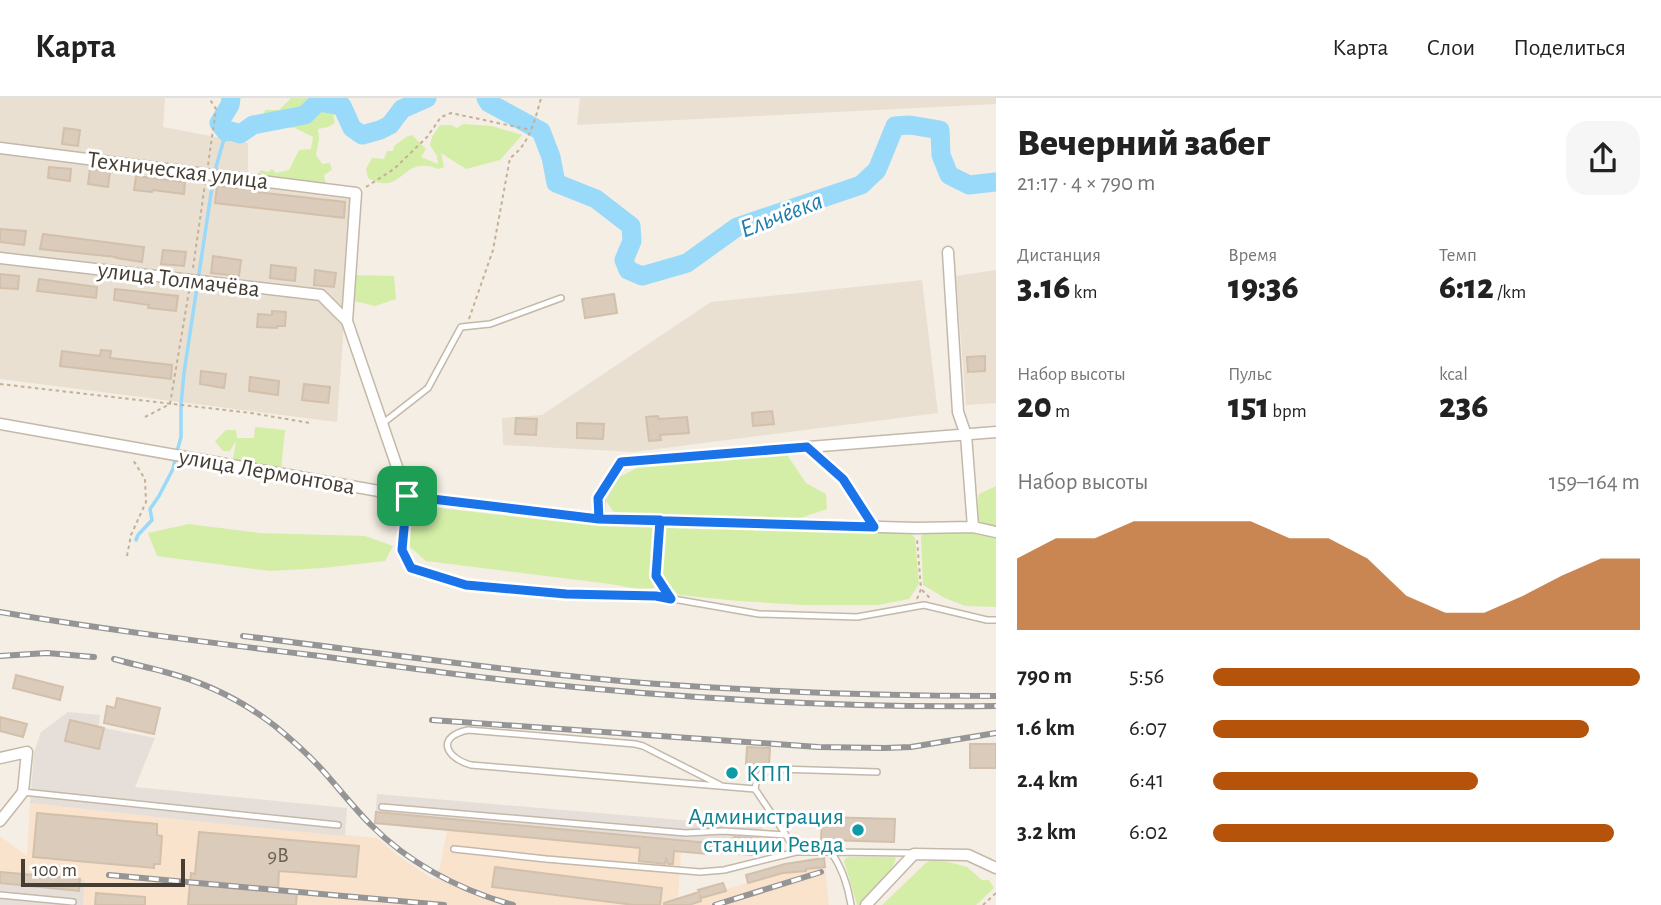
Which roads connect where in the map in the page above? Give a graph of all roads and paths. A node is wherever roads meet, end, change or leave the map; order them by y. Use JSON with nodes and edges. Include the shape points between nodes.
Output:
{"nodes":[{"id":1,"x":209,"y":98,"type":"edge"},
{"id":2,"x":541,"y":98,"type":"edge"},
{"id":3,"x":531,"y":130,"type":"junction"},
{"id":4,"x":0,"y":148,"type":"edge"},
{"id":5,"x":206,"y":173,"type":"junction"},
{"id":6,"x":356,"y":193,"type":"junction"},
{"id":7,"x":948,"y":252,"type":"dead end"},
{"id":8,"x":0,"y":258,"type":"edge"},
{"id":9,"x":191,"y":281,"type":"junction"},
{"id":10,"x":561,"y":298,"type":"dead end"},
{"id":11,"x":347,"y":321,"type":"junction"},
{"id":12,"x":466,"y":327,"type":"junction"},
{"id":13,"x":0,"y":384,"type":"edge"},
{"id":14,"x":170,"y":404,"type":"junction"},
{"id":15,"x":145,"y":417,"type":"dead end"},
{"id":16,"x":310,"y":423,"type":"dead end"},
{"id":17,"x":382,"y":424,"type":"junction"},
{"id":18,"x":0,"y":425,"type":"edge"},
{"id":19,"x":996,"y":432,"type":"edge"},
{"id":20,"x":966,"y":435,"type":"junction"},
{"id":21,"x":124,"y":446,"type":"junction"},
{"id":22,"x":807,"y":447,"type":"junction"},
{"id":23,"x":407,"y":496,"type":"junction"},
{"id":24,"x":599,"y":519,"type":"junction"},
{"id":25,"x":660,"y":520,"type":"junction"},
{"id":26,"x":874,"y":527,"type":"junction"},
{"id":27,"x":973,"y":527,"type":"junction"},
{"id":28,"x":916,"y":528,"type":"junction"},
{"id":29,"x":996,"y":532,"type":"edge"},
{"id":30,"x":127,"y":556,"type":"dead end"},
{"id":31,"x":671,"y":599,"type":"junction"},
{"id":32,"x":913,"y":607,"type":"junction"},
{"id":33,"x":996,"y":620,"type":"edge"},
{"id":34,"x":0,"y":758,"type":"edge"},
{"id":35,"x":877,"y":772,"type":"dead end"},
{"id":36,"x":720,"y":785,"type":"junction"},
{"id":37,"x":755,"y":789,"type":"junction"},
{"id":38,"x":23,"y":792,"type":"junction"},
{"id":39,"x":382,"y":807,"type":"dead end"},
{"id":40,"x":0,"y":821,"type":"edge"},
{"id":41,"x":338,"y":825,"type":"dead end"},
{"id":42,"x":786,"y":835,"type":"junction"},
{"id":43,"x":454,"y":849,"type":"dead end"},
{"id":44,"x":796,"y":852,"type":"junction"},
{"id":45,"x":831,"y":852,"type":"junction"},
{"id":46,"x":914,"y":853,"type":"junction"},
{"id":47,"x":996,"y":868,"type":"edge"},
{"id":48,"x":996,"y":893,"type":"edge"},
{"id":49,"x":0,"y":895,"type":"edge"},
{"id":50,"x":73,"y":902,"type":"dead end"},
{"id":51,"x":851,"y":905,"type":"edge"},
{"id":52,"x":866,"y":905,"type":"edge"},
{"id":53,"x":983,"y":905,"type":"edge"}],
"edges":[{"from":1,"to":5,"type":"path","via":[[216,109]]},
{"from":2,"to":3,"type":"path"},
{"from":3,"to":6,"type":"path","via":[[451,113],[441,117],[394,169]]},
{"from":3,"to":12,"type":"path","via":[[510,158],[493,250]]},
{"from":4,"to":5,"type":"street","name":"Техническая улица"},
{"from":5,"to":6,"type":"street","name":"Техническая улица"},
{"from":5,"to":9,"type":"path"},
{"from":6,"to":11,"type":"street"},
{"from":7,"to":20,"type":"street","via":[[958,412]]},
{"from":8,"to":9,"type":"street","name":"улица Толмачёва"},
{"from":9,"to":11,"type":"street","name":"улица Толмачёва","via":[[321,295]]},
{"from":9,"to":14,"type":"path"},
{"from":10,"to":12,"type":"lane","via":[[490,324]]},
{"from":11,"to":17,"type":"street"},
{"from":12,"to":17,"type":"lane","via":[[461,327],[428,388]]},
{"from":13,"to":14,"type":"path"},
{"from":14,"to":15,"type":"path"},
{"from":14,"to":16,"type":"path"},
{"from":17,"to":23,"type":"street"},
{"from":18,"to":21,"type":"street","name":"улица Лермонтова"},
{"from":19,"to":20,"type":"street"},
{"from":20,"to":22,"type":"street"},
{"from":20,"to":27,"type":"street"},
{"from":21,"to":23,"type":"street","name":"улица Лермонтова"},
{"from":21,"to":30,"type":"path","via":[[145,479],[146,502]]},
{"from":22,"to":24,"type":"street","via":[[621,462],[598,498]]},
{"from":22,"to":26,"type":"path","via":[[843,479]]},
{"from":23,"to":24,"type":"street","name":"улица Лермонтова"},
{"from":23,"to":31,"type":"lane","via":[[402,550],[411,568],[466,585]]},
{"from":24,"to":25,"type":"street","name":"улица Лермонтова"},
{"from":25,"to":26,"type":"street","name":"улица Лермонтова"},
{"from":25,"to":31,"type":"path","via":[[656,576]]},
{"from":26,"to":28,"type":"street","name":"улица Лермонтова"},
{"from":27,"to":28,"type":"street","name":"улица Лермонтова"},
{"from":27,"to":29,"type":"street","name":"улица Лермонтова"},
{"from":28,"to":32,"type":"path","via":[[921,589]]},
{"from":31,"to":32,"type":"lane","via":[[759,614],[857,617]]},
{"from":32,"to":33,"type":"lane","via":[[924,605]]},
{"from":34,"to":38,"type":"street","via":[[27,752]]},
{"from":35,"to":37,"type":"lane","via":[[778,769],[760,774]]},
{"from":36,"to":36,"type":"lane","via":[[471,765],[455,758],[447,746],[449,738],[468,730],[635,744]]},
{"from":36,"to":37,"type":"lane"},
{"from":37,"to":42,"type":"lane"},
{"from":38,"to":40,"type":"street"},
{"from":38,"to":41,"type":"lane"},
{"from":39,"to":42,"type":"lane","via":[[686,833]]},
{"from":42,"to":44,"type":"lane"},
{"from":43,"to":44,"type":"lane","via":[[700,872]]},
{"from":44,"to":45,"type":"lane"},
{"from":45,"to":46,"type":"lane"},
{"from":45,"to":51,"type":"lane","via":[[842,869]]},
{"from":46,"to":47,"type":"street","via":[[968,855]]},
{"from":46,"to":52,"type":"street"},
{"from":48,"to":53,"type":"path"},
{"from":49,"to":50,"type":"lane"}]}
